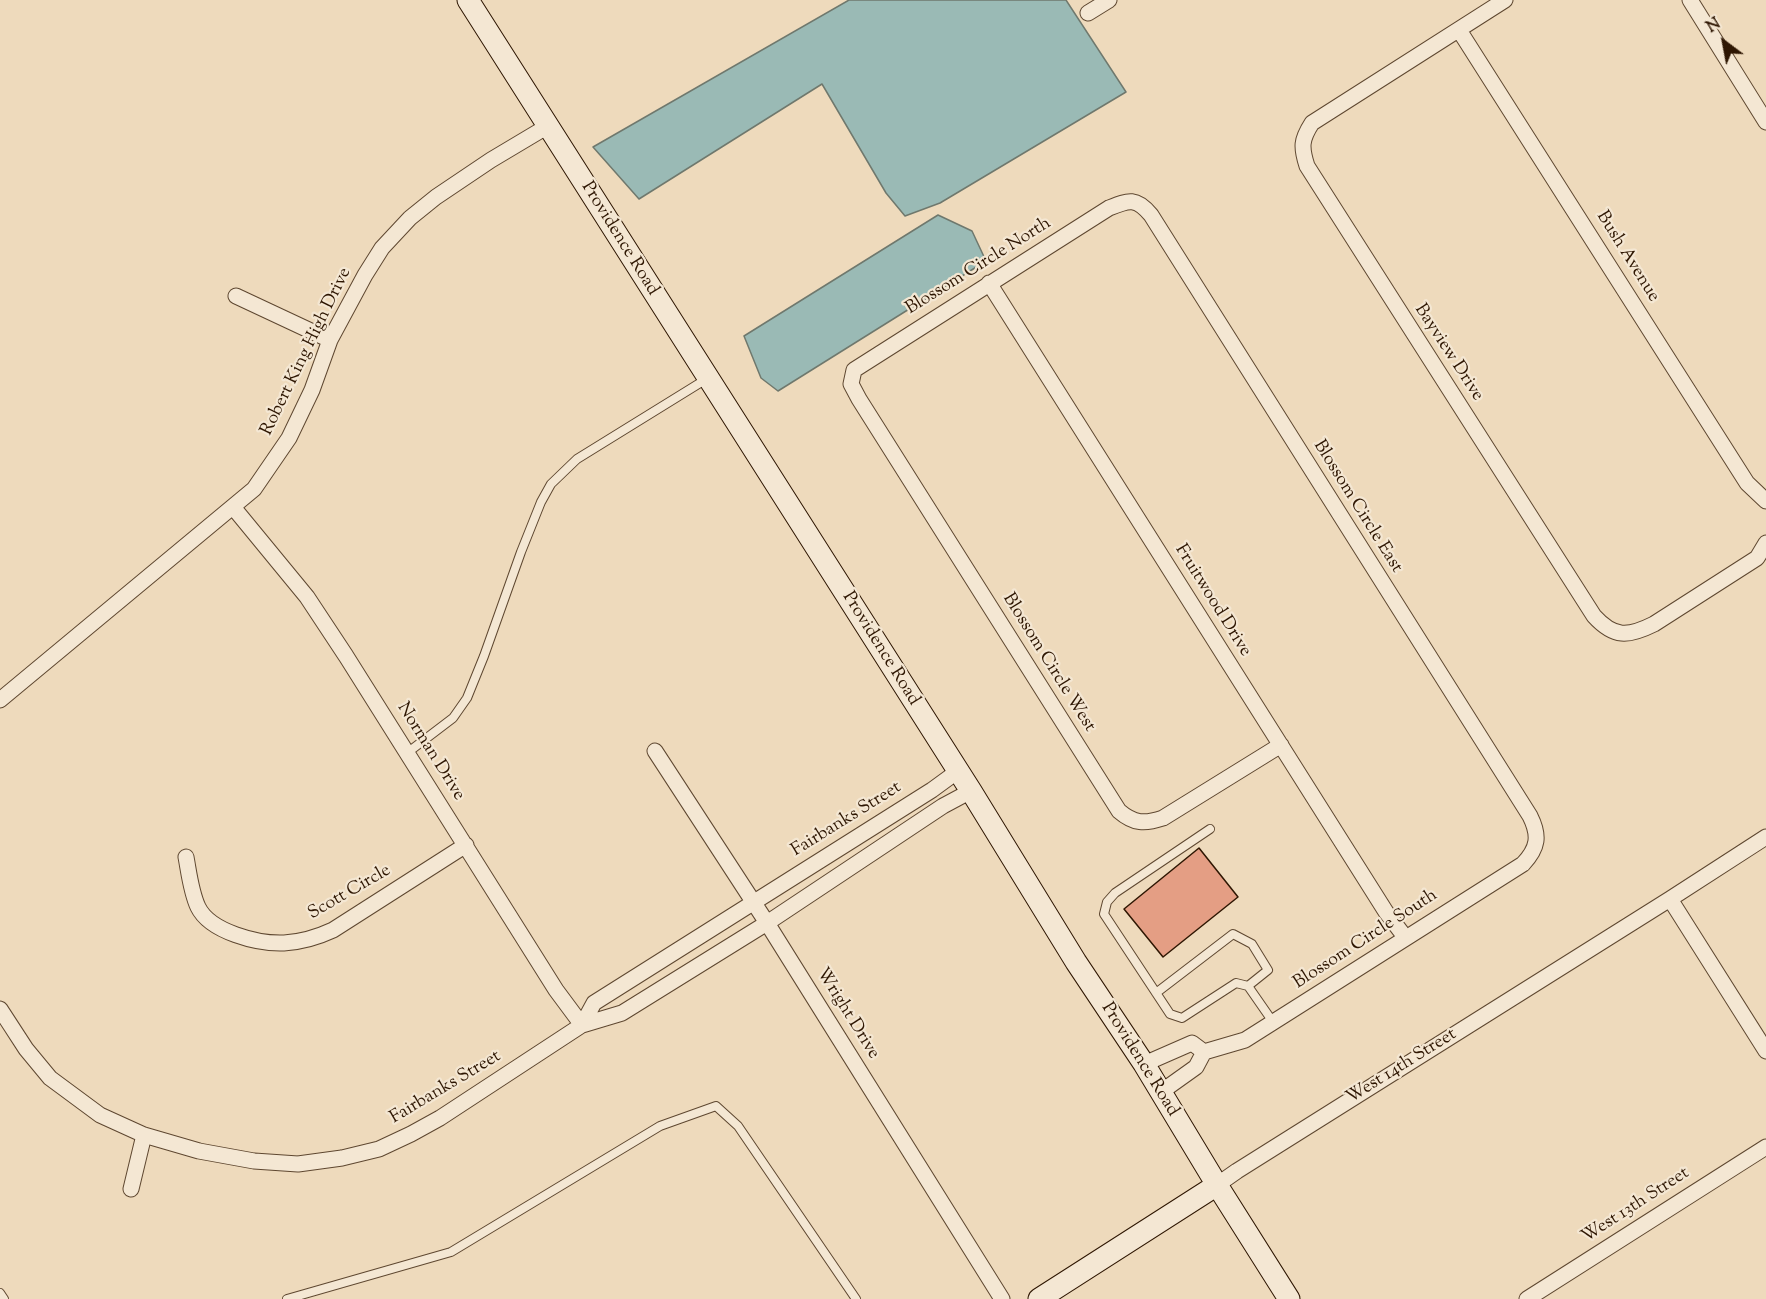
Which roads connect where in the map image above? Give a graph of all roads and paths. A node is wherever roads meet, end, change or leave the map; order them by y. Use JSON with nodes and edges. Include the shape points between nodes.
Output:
{"nodes":[{"id":1,"x":468,"y":0,"type":"edge"},
{"id":2,"x":1109,"y":0,"type":"edge"},
{"id":3,"x":1505,"y":0,"type":"edge"},
{"id":4,"x":1690,"y":0,"type":"edge"},
{"id":5,"x":1088,"y":13,"type":"dead end"},
{"id":6,"x":1459,"y":30,"type":"junction"},
{"id":7,"x":1766,"y":122,"type":"edge"},
{"id":8,"x":548,"y":126,"type":"junction"},
{"id":9,"x":1132,"y":201,"type":"joint"},
{"id":10,"x":989,"y":283,"type":"junction"},
{"id":11,"x":237,"y":296,"type":"dead end"},
{"id":12,"x":330,"y":340,"type":"junction"},
{"id":13,"x":852,"y":375,"type":"joint"},
{"id":14,"x":708,"y":378,"type":"junction"},
{"id":15,"x":1766,"y":501,"type":"edge"},
{"id":16,"x":233,"y":507,"type":"junction"},
{"id":17,"x":1766,"y":543,"type":"edge"},
{"id":18,"x":0,"y":700,"type":"edge"},
{"id":19,"x":1281,"y":745,"type":"junction"},
{"id":20,"x":655,"y":751,"type":"dead end"},
{"id":21,"x":407,"y":753,"type":"junction"},
{"id":22,"x":958,"y":771,"type":"junction"},
{"id":23,"x":970,"y":791,"type":"junction"},
{"id":24,"x":1210,"y":829,"type":"dead end"},
{"id":25,"x":1766,"y":837,"type":"edge"},
{"id":26,"x":1536,"y":842,"type":"joint"},
{"id":27,"x":466,"y":845,"type":"junction"},
{"id":28,"x":186,"y":857,"type":"dead end"},
{"id":29,"x":1670,"y":899,"type":"junction"},
{"id":30,"x":753,"y":902,"type":"junction"},
{"id":31,"x":767,"y":923,"type":"junction"},
{"id":32,"x":1406,"y":937,"type":"junction"},
{"id":33,"x":1248,"y":986,"type":"junction"},
{"id":34,"x":1156,"y":993,"type":"junction"},
{"id":35,"x":0,"y":1009,"type":"edge"},
{"id":36,"x":1273,"y":1022,"type":"junction"},
{"id":37,"x":582,"y":1025,"type":"junction"},
{"id":38,"x":1766,"y":1051,"type":"edge"},
{"id":39,"x":1204,"y":1052,"type":"junction"},
{"id":40,"x":1144,"y":1064,"type":"junction"},
{"id":41,"x":1161,"y":1092,"type":"junction"},
{"id":42,"x":144,"y":1135,"type":"junction"},
{"id":43,"x":1766,"y":1146,"type":"edge"},
{"id":44,"x":1217,"y":1185,"type":"junction"},
{"id":45,"x":131,"y":1188,"type":"dead end"},
{"id":46,"x":0,"y":1293,"type":"edge"},
{"id":47,"x":4,"y":1299,"type":"edge"},
{"id":48,"x":286,"y":1299,"type":"edge"},
{"id":49,"x":856,"y":1299,"type":"edge"},
{"id":50,"x":1002,"y":1299,"type":"edge"},
{"id":51,"x":1039,"y":1299,"type":"edge"},
{"id":52,"x":1289,"y":1299,"type":"edge"},
{"id":53,"x":1527,"y":1299,"type":"edge"}],
"edges":[{"from":1,"to":8,"type":"street","name":"Providence Road"},
{"from":2,"to":5,"type":"street"},
{"from":3,"to":6,"type":"street","name":"Bayview Drive"},
{"from":4,"to":7,"type":"street"},
{"from":6,"to":15,"type":"street","name":"Bush Avenue","via":[[1747,483]]},
{"from":6,"to":17,"type":"street","name":"Bayview Drive","via":[[1312,123],[1302,151],[1307,166],[1594,616],[1606,629],[1639,632],[1654,624],[1757,558]]},
{"from":8,"to":12,"type":"street","name":"Robert King High Drive","via":[[458,181],[410,218],[382,248]]},
{"from":8,"to":14,"type":"street","name":"Providence Road"},
{"from":9,"to":10,"type":"street","name":"Blossom Circle North","via":[[1109,208]]},
{"from":9,"to":26,"type":"street","name":"Blossom Circle East","via":[[1141,203],[1151,215],[1530,816],[1536,828]]},
{"from":10,"to":13,"type":"street","name":"Blossom Circle North","via":[[854,369]]},
{"from":10,"to":19,"type":"street","name":"Fruitwood Drive"},
{"from":11,"to":12,"type":"street"},
{"from":12,"to":16,"type":"street","name":"Robert King High Drive","via":[[289,438],[254,489]]},
{"from":13,"to":19,"type":"street","name":"Blossom Circle West","via":[[851,384],[859,399],[1119,811],[1130,820],[1145,823],[1163,818]]},
{"from":14,"to":21,"type":"lane","via":[[577,459],[551,484],[467,698],[453,718]]},
{"from":14,"to":22,"type":"street","name":"Providence Road"},
{"from":16,"to":18,"type":"street","name":"Robert King High Drive"},
{"from":16,"to":21,"type":"street","name":"Norman Drive","via":[[307,597]]},
{"from":19,"to":32,"type":"street","name":"Fruitwood Drive","via":[[1386,912]]},
{"from":20,"to":30,"type":"street","name":"Wright Drive"},
{"from":21,"to":27,"type":"street","name":"Norman Drive"},
{"from":22,"to":23,"type":"street","name":"Providence Road"},
{"from":22,"to":30,"type":"street","name":"Fairbanks Street"},
{"from":23,"to":31,"type":"street","name":"Fairbanks Street"},
{"from":23,"to":40,"type":"street","name":"Providence Road"},
{"from":24,"to":34,"type":"lane","via":[[1107,902],[1104,914]]},
{"from":25,"to":29,"type":"street","name":"West 14th Street"},
{"from":26,"to":32,"type":"street","name":"Blossom Circle South","via":[[1534,852],[1522,864]]},
{"from":27,"to":28,"type":"street","name":"Scott Circle","via":[[333,930],[283,943],[225,931],[207,920],[198,907]]},
{"from":27,"to":37,"type":"street","name":"Norman Drive"},
{"from":29,"to":38,"type":"street"},
{"from":29,"to":44,"type":"street","name":"West 14th Street"},
{"from":30,"to":31,"type":"street","name":"Wright Drive"},
{"from":30,"to":37,"type":"street","name":"Fairbanks Street","via":[[594,1003]]},
{"from":31,"to":37,"type":"street","name":"Fairbanks Street","via":[[622,1013]]},
{"from":31,"to":50,"type":"street","name":"Wright Drive"},
{"from":32,"to":36,"type":"street","name":"Blossom Circle South"},
{"from":33,"to":34,"type":"lane","via":[[1236,983],[1182,1018],[1170,1014]]},
{"from":33,"to":34,"type":"lane","via":[[1268,970],[1252,944],[1233,934]]},
{"from":33,"to":36,"type":"lane"},
{"from":35,"to":42,"type":"street","name":"Fairbanks Street","via":[[50,1078],[100,1115]]},
{"from":36,"to":39,"type":"street","name":"Blossom Circle South","via":[[1245,1040]]},
{"from":37,"to":42,"type":"street","name":"Fairbanks Street","via":[[440,1118],[379,1149],[298,1164],[199,1151]]},
{"from":39,"to":40,"type":"street","name":"Blossom Circle South","via":[[1192,1043]]},
{"from":39,"to":41,"type":"street","via":[[1196,1067]]},
{"from":40,"to":41,"type":"street","name":"Providence Road"},
{"from":41,"to":44,"type":"street","name":"Providence Road"},
{"from":42,"to":45,"type":"street"},
{"from":43,"to":53,"type":"street","name":"West 13th Street"},
{"from":44,"to":51,"type":"street","name":"West 14th Street"},
{"from":44,"to":52,"type":"street","name":"Providence Road"},
{"from":46,"to":47,"type":"lane"},
{"from":48,"to":49,"type":"lane","via":[[451,1252],[660,1126],[716,1106],[738,1126]]}]}
